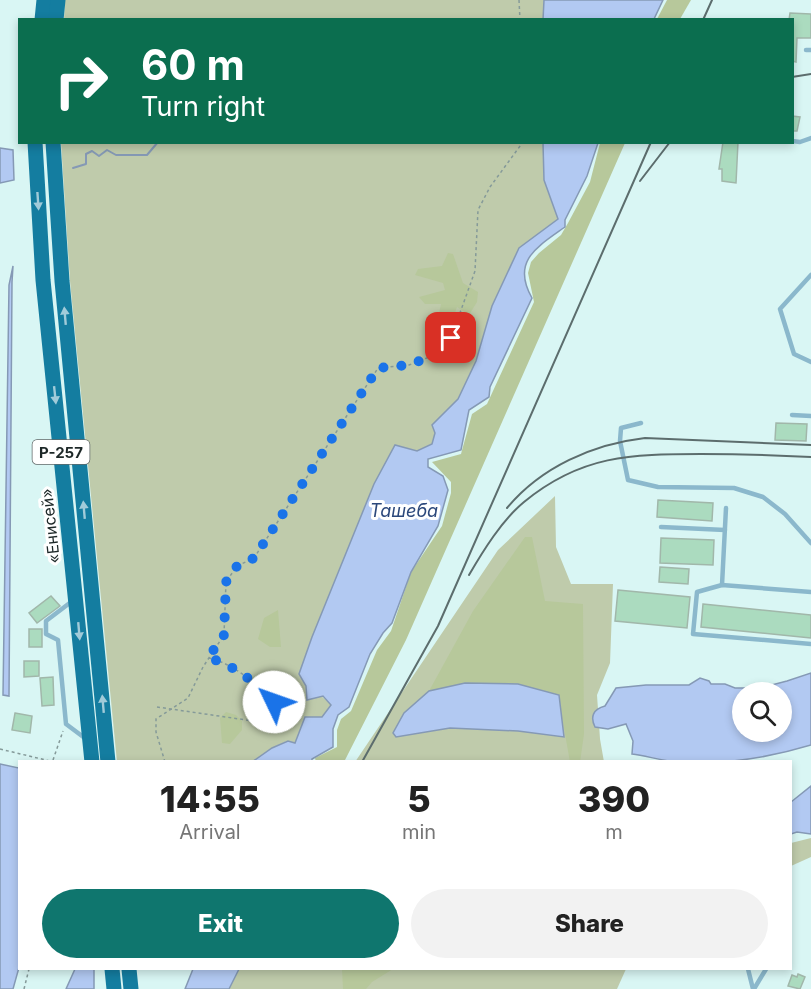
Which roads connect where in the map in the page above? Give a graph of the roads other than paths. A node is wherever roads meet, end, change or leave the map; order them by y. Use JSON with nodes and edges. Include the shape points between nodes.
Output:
{"nodes":[{"id":1,"x":44,"y":0,"type":"edge"},
{"id":2,"x":58,"y":0,"type":"edge"},
{"id":3,"x":42,"y":18,"type":"edge"},
{"id":4,"x":56,"y":18,"type":"edge"},
{"id":5,"x":811,"y":138,"type":"edge"},
{"id":6,"x":794,"y":141,"type":"edge"},
{"id":7,"x":35,"y":144,"type":"edge"},
{"id":8,"x":53,"y":144,"type":"edge"},
{"id":9,"x":811,"y":275,"type":"edge"},
{"id":10,"x":811,"y":362,"type":"edge"},
{"id":11,"x":792,"y":415,"type":"dead end"},
{"id":12,"x":811,"y":416,"type":"edge"},
{"id":13,"x":640,"y":423,"type":"dead end"},
{"id":14,"x":726,"y":508,"type":"dead end"},
{"id":15,"x":661,"y":527,"type":"dead end"},
{"id":16,"x":725,"y":530,"type":"junction"},
{"id":17,"x":811,"y":543,"type":"edge"},
{"id":18,"x":723,"y":585,"type":"junction"},
{"id":19,"x":811,"y":592,"type":"edge"},
{"id":20,"x":76,"y":598,"type":"junction"},
{"id":21,"x":811,"y":644,"type":"edge"},
{"id":22,"x":90,"y":741,"type":"junction"},
{"id":23,"x":92,"y":760,"type":"edge"},
{"id":24,"x":108,"y":760,"type":"edge"},
{"id":25,"x":112,"y":970,"type":"edge"},
{"id":26,"x":129,"y":970,"type":"edge"},
{"id":27,"x":748,"y":970,"type":"edge"},
{"id":28,"x":765,"y":970,"type":"edge"},
{"id":29,"x":114,"y":989,"type":"edge"},
{"id":30,"x":131,"y":989,"type":"edge"},
{"id":31,"x":754,"y":989,"type":"edge"}],
"edges":[{"from":1,"to":3,"type":"highway"},
{"from":2,"to":4,"type":"highway"},
{"from":5,"to":6,"type":"lane"},
{"from":7,"to":20,"type":"highway","name":"«Енисей»","number":"Р-257","one_way":true,"via":[[43,280]]},
{"from":24,"to":8,"type":"highway","number":"Р-257","one_way":true,"via":[[62,281]]},
{"from":9,"to":10,"type":"lane","via":[[780,309],[794,354]]},
{"from":11,"to":12,"type":"lane"},
{"from":13,"to":17,"type":"lane","via":[[621,428],[628,480],[658,487],[734,488],[763,496]]},
{"from":14,"to":16,"type":"lane"},
{"from":15,"to":16,"type":"lane"},
{"from":16,"to":18,"type":"lane"},
{"from":18,"to":19,"type":"lane"},
{"from":18,"to":21,"type":"lane","via":[[698,592],[693,634]]},
{"from":20,"to":22,"type":"highway","name":"«Енисей»","number":"Р-257","one_way":true},
{"from":20,"to":22,"type":"lane","via":[[46,621],[46,634],[58,640],[66,724]]},
{"from":22,"to":23,"type":"highway","name":"«Енисей»","number":"Р-257"},
{"from":25,"to":29,"type":"highway"},
{"from":26,"to":30,"type":"highway"},
{"from":27,"to":31,"type":"lane"},
{"from":28,"to":31,"type":"lane"}]}
